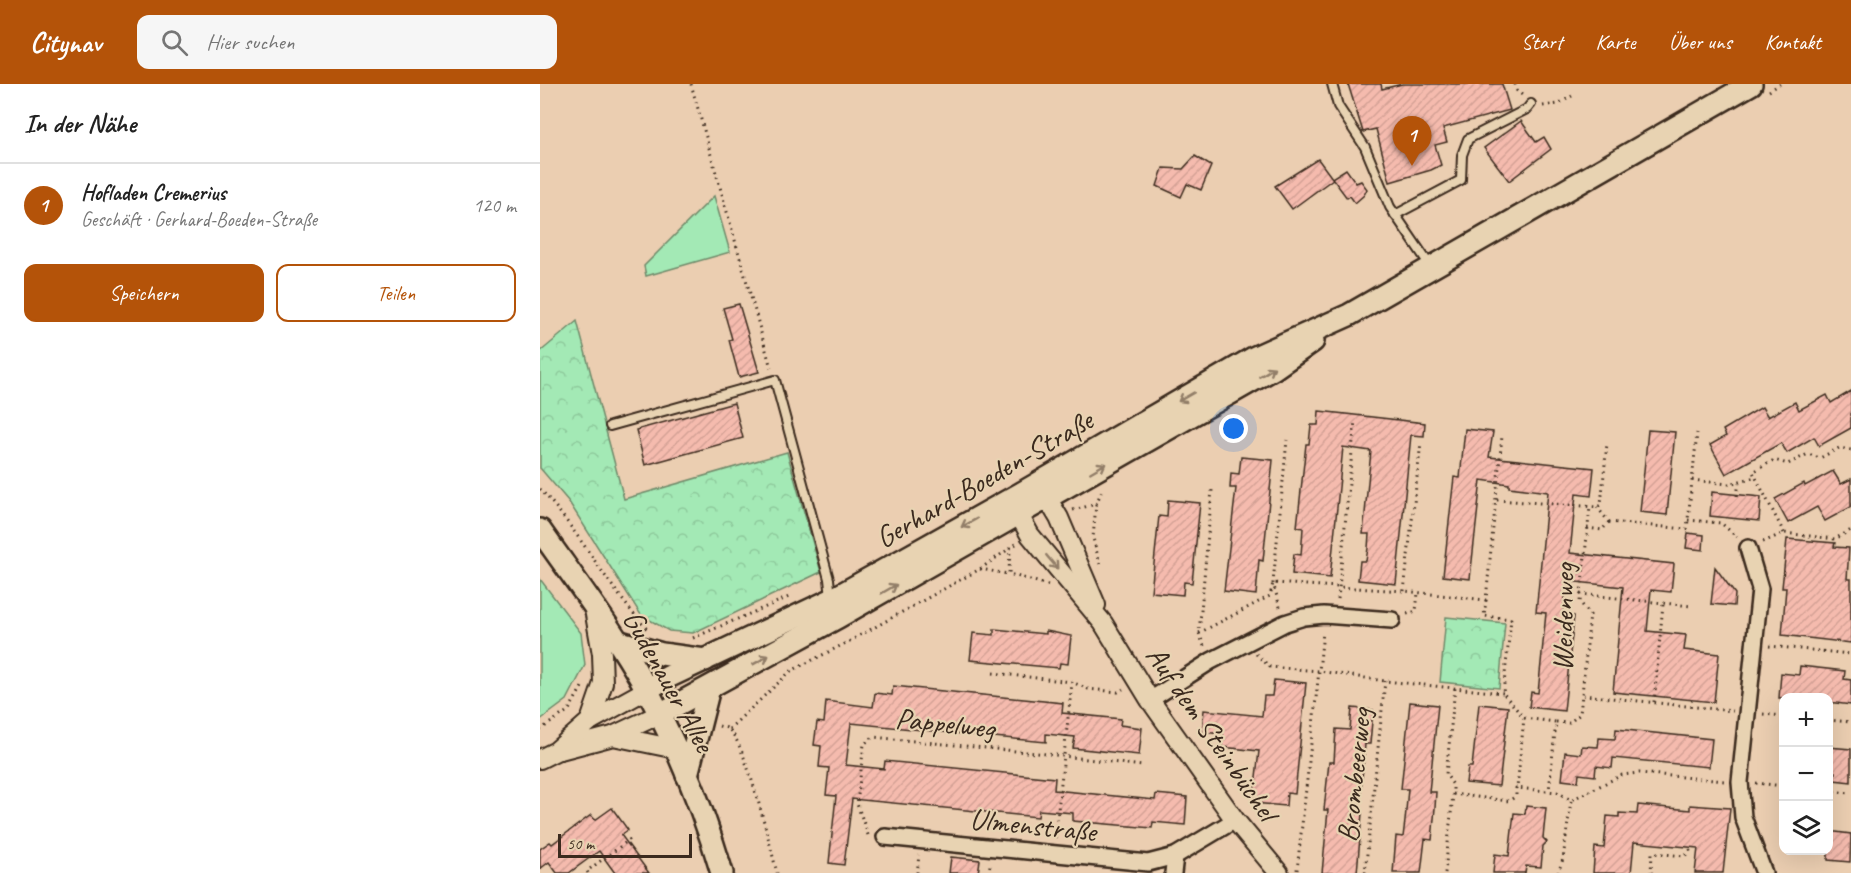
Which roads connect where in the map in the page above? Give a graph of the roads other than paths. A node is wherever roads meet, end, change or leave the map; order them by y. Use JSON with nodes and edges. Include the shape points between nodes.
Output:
{"nodes":[{"id":1,"x":1332,"y":84,"type":"edge"},
{"id":2,"x":1751,"y":84,"type":"edge"},
{"id":3,"x":1531,"y":104,"type":"dead end"},
{"id":4,"x":1395,"y":215,"type":"junction"},
{"id":5,"x":1431,"y":268,"type":"junction"},
{"id":6,"x":610,"y":426,"type":"dead end"},
{"id":7,"x":1029,"y":499,"type":"junction"},
{"id":8,"x":540,"y":530,"type":"edge"},
{"id":9,"x":1748,"y":548,"type":"road end"},
{"id":10,"x":831,"y":600,"type":"junction"},
{"id":11,"x":594,"y":609,"type":"junction"},
{"id":12,"x":1392,"y":620,"type":"road end"},
{"id":13,"x":1103,"y":623,"type":"junction"},
{"id":14,"x":617,"y":641,"type":"junction"},
{"id":15,"x":705,"y":660,"type":"junction"},
{"id":16,"x":709,"y":688,"type":"junction"},
{"id":17,"x":646,"y":690,"type":"junction"},
{"id":18,"x":1150,"y":700,"type":"junction"},
{"id":19,"x":660,"y":714,"type":"junction"},
{"id":20,"x":590,"y":721,"type":"junction"},
{"id":21,"x":613,"y":736,"type":"junction"},
{"id":22,"x":675,"y":749,"type":"junction"},
{"id":23,"x":548,"y":755,"type":"edge"},
{"id":24,"x":687,"y":775,"type":"junction"},
{"id":25,"x":1234,"y":820,"type":"junction"},
{"id":26,"x":885,"y":837,"type":"road end"},
{"id":27,"x":1175,"y":856,"type":"junction"},
{"id":28,"x":722,"y":873,"type":"edge"},
{"id":29,"x":1173,"y":873,"type":"edge"},
{"id":30,"x":1279,"y":873,"type":"edge"},
{"id":31,"x":1764,"y":873,"type":"edge"}],
"edges":[{"from":1,"to":4,"type":"lane","via":[[1338,106],[1365,147]]},
{"from":2,"to":5,"type":"main road","name":"Gerhard-Boeden-Straße"},
{"from":3,"to":4,"type":"lane","via":[[1468,139],[1462,155],[1461,180]]},
{"from":4,"to":5,"type":"lane"},
{"from":5,"to":7,"type":"main road","name":"Gerhard-Boeden-Straße","via":[[1349,315],[1255,357]]},
{"from":6,"to":10,"type":"lane","via":[[775,380],[829,579]]},
{"from":7,"to":10,"type":"main road","name":"Gerhard-Boeden-Straße","one_way":true},
{"from":7,"to":13,"type":"street","name":"Auf dem Steinbüchel","via":[[1059,518]]},
{"from":7,"to":13,"type":"street","name":"Auf dem Steinbüchel","one_way":true,"via":[[1030,535]]},
{"from":16,"to":7,"type":"main road","name":"Gerhard-Boeden-Straße","one_way":true},
{"from":8,"to":11,"type":"main road","name":"Gudenauer Allee"},
{"from":9,"to":31,"type":"street","via":[[1760,589],[1740,782],[1743,817]]},
{"from":10,"to":15,"type":"main road","name":"Gerhard-Boeden-Straße"},
{"from":11,"to":14,"type":"main road","name":"Gudenauer Allee"},
{"from":11,"to":20,"type":"street","via":[[603,683]]},
{"from":12,"to":18,"type":"street","via":[[1324,615],[1285,623]]},
{"from":13,"to":18,"type":"street","name":"Auf dem Steinbüchel"},
{"from":14,"to":15,"type":"main road","via":[[662,654]]},
{"from":14,"to":17,"type":"main road","name":"Gudenauer Allee"},
{"from":15,"to":17,"type":"main road","name":"Gerhard-Boeden-Straße"},
{"from":16,"to":19,"type":"main road","name":"Gerhard-Boeden-Straße"},
{"from":16,"to":24,"type":"main road"},
{"from":17,"to":19,"type":"main road","name":"Gudenauer Allee"},
{"from":17,"to":20,"type":"street"},
{"from":18,"to":25,"type":"street","name":"Auf dem Steinbüchel"},
{"from":19,"to":21,"type":"street"},
{"from":19,"to":22,"type":"main road","name":"Gudenauer Allee"},
{"from":20,"to":23,"type":"street"},
{"from":21,"to":22,"type":"street"},
{"from":21,"to":23,"type":"street"},
{"from":22,"to":24,"type":"main road","name":"Gudenauer Allee"},
{"from":24,"to":28,"type":"main road","name":"Gudenauer Allee"},
{"from":25,"to":27,"type":"street","name":"Ulmenstraße"},
{"from":25,"to":30,"type":"street","name":"Auf dem Steinbüchel"},
{"from":26,"to":27,"type":"street","name":"Ulmenstraße","via":[[1135,863]]},
{"from":27,"to":29,"type":"street"}]}
